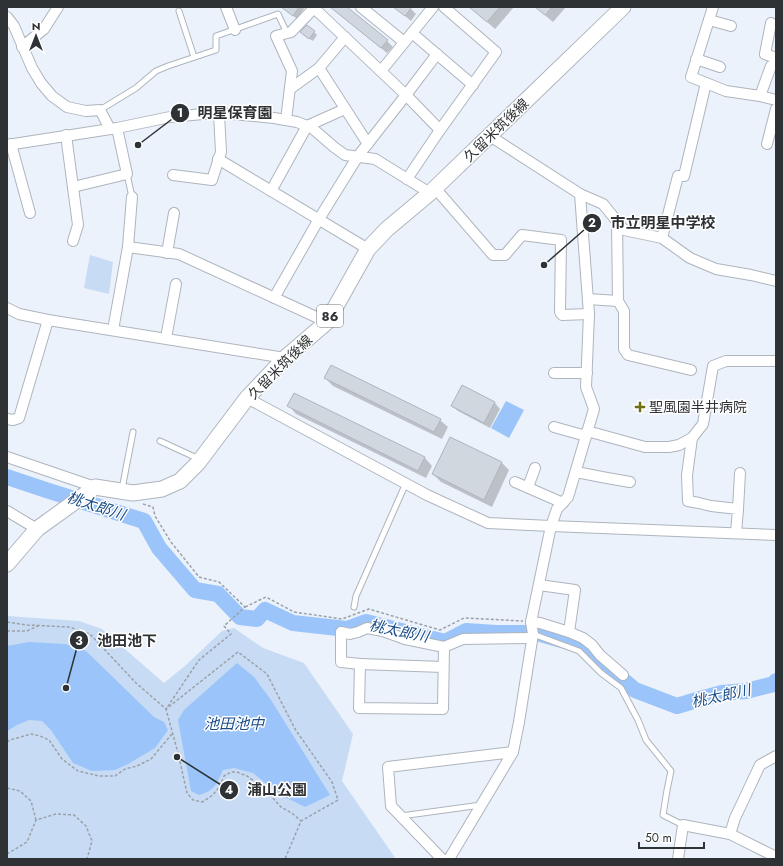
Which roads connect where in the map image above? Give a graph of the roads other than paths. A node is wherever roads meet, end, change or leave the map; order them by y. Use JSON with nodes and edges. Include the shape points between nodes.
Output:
{"nodes":[{"id":1,"x":58,"y":7,"type":"edge"},
{"id":2,"x":226,"y":7,"type":"edge"},
{"id":3,"x":314,"y":7,"type":"edge"},
{"id":4,"x":361,"y":7,"type":"edge"},
{"id":5,"x":433,"y":7,"type":"edge"},
{"id":6,"x":444,"y":7,"type":"edge"},
{"id":7,"x":623,"y":7,"type":"edge"},
{"id":8,"x":713,"y":7,"type":"edge"},
{"id":9,"x":179,"y":11,"type":"dead end"},
{"id":10,"x":7,"y":17,"type":"edge"},
{"id":11,"x":709,"y":20,"type":"junction"},
{"id":12,"x":771,"y":23,"type":"dead end"},
{"id":13,"x":731,"y":26,"type":"dead end"},
{"id":14,"x":234,"y":30,"type":"junction"},
{"id":15,"x":287,"y":33,"type":"junction"},
{"id":16,"x":412,"y":33,"type":"junction"},
{"id":17,"x":345,"y":37,"type":"junction"},
{"id":18,"x":404,"y":42,"type":"junction"},
{"id":19,"x":22,"y":47,"type":"junction"},
{"id":20,"x":437,"y":54,"type":"junction"},
{"id":21,"x":194,"y":58,"type":"junction"},
{"id":22,"x":696,"y":58,"type":"junction"},
{"id":23,"x":776,"y":58,"type":"edge"},
{"id":24,"x":776,"y":65,"type":"edge"},
{"id":25,"x":720,"y":67,"type":"dead end"},
{"id":26,"x":319,"y":68,"type":"junction"},
{"id":27,"x":381,"y":71,"type":"junction"},
{"id":28,"x":706,"y":83,"type":"junction"},
{"id":29,"x":473,"y":85,"type":"junction"},
{"id":30,"x":290,"y":89,"type":"junction"},
{"id":31,"x":406,"y":95,"type":"junction"},
{"id":32,"x":760,"y":96,"type":"junction"},
{"id":33,"x":776,"y":100,"type":"edge"},
{"id":34,"x":345,"y":109,"type":"junction"},
{"id":35,"x":776,"y":109,"type":"edge"},
{"id":36,"x":100,"y":110,"type":"junction"},
{"id":37,"x":219,"y":114,"type":"junction"},
{"id":38,"x":286,"y":120,"type":"junction"},
{"id":39,"x":307,"y":126,"type":"junction"},
{"id":40,"x":113,"y":128,"type":"junction"},
{"id":41,"x":440,"y":130,"type":"junction"},
{"id":42,"x":66,"y":135,"type":"junction"},
{"id":43,"x":490,"y":136,"type":"junction"},
{"id":44,"x":9,"y":144,"type":"edge"},
{"id":45,"x":368,"y":144,"type":"junction"},
{"id":46,"x":767,"y":144,"type":"dead end"},
{"id":47,"x":358,"y":156,"type":"junction"},
{"id":48,"x":218,"y":159,"type":"junction"},
{"id":49,"x":127,"y":174,"type":"junction"},
{"id":50,"x":173,"y":175,"type":"dead end"},
{"id":51,"x":407,"y":179,"type":"junction"},
{"id":52,"x":73,"y":187,"type":"junction"},
{"id":53,"x":432,"y":190,"type":"junction"},
{"id":54,"x":271,"y":191,"type":"junction"},
{"id":55,"x":580,"y":194,"type":"junction"},
{"id":56,"x":132,"y":197,"type":"joint"},
{"id":57,"x":30,"y":213,"type":"dead end"},
{"id":58,"x":174,"y":213,"type":"dead end"},
{"id":59,"x":319,"y":219,"type":"junction"},
{"id":60,"x":617,"y":220,"type":"junction"},
{"id":61,"x":662,"y":238,"type":"junction"},
{"id":62,"x":73,"y":241,"type":"dead end"},
{"id":63,"x":128,"y":247,"type":"junction"},
{"id":64,"x":368,"y":249,"type":"junction"},
{"id":65,"x":167,"y":253,"type":"junction"},
{"id":66,"x":776,"y":281,"type":"edge"},
{"id":67,"x":176,"y":284,"type":"dead end"},
{"id":68,"x":274,"y":298,"type":"junction"},
{"id":69,"x":588,"y":299,"type":"junction"},
{"id":70,"x":618,"y":301,"type":"junction"},
{"id":71,"x":7,"y":308,"type":"edge"},
{"id":72,"x":589,"y":314,"type":"junction"},
{"id":73,"x":48,"y":320,"type":"junction"},
{"id":74,"x":327,"y":322,"type":"junction"},
{"id":75,"x":113,"y":330,"type":"junction"},
{"id":76,"x":166,"y":338,"type":"junction"},
{"id":77,"x":285,"y":358,"type":"junction"},
{"id":78,"x":776,"y":361,"type":"edge"},
{"id":79,"x":691,"y":370,"type":"dead end"},
{"id":80,"x":587,"y":373,"type":"junction"},
{"id":81,"x":554,"y":374,"type":"dead end"},
{"id":82,"x":247,"y":398,"type":"junction"},
{"id":83,"x":7,"y":419,"type":"edge"},
{"id":84,"x":554,"y":427,"type":"dead end"},
{"id":85,"x":134,"y":432,"type":"dead end"},
{"id":86,"x":587,"y":434,"type":"junction"},
{"id":87,"x":692,"y":438,"type":"junction"},
{"id":88,"x":160,"y":441,"type":"dead end"},
{"id":89,"x":7,"y":457,"type":"edge"},
{"id":90,"x":201,"y":459,"type":"junction"},
{"id":91,"x":535,"y":468,"type":"dead end"},
{"id":92,"x":576,"y":472,"type":"junction"},
{"id":93,"x":740,"y":473,"type":"dead end"},
{"id":94,"x":515,"y":482,"type":"dead end"},
{"id":95,"x":630,"y":482,"type":"dead end"},
{"id":96,"x":406,"y":484,"type":"junction"},
{"id":97,"x":94,"y":487,"type":"junction"},
{"id":98,"x":528,"y":487,"type":"junction"},
{"id":99,"x":122,"y":491,"type":"junction"},
{"id":100,"x":563,"y":503,"type":"junction"},
{"id":101,"x":738,"y":509,"type":"junction"},
{"id":102,"x":7,"y":511,"type":"edge"},
{"id":103,"x":551,"y":526,"type":"junction"},
{"id":104,"x":37,"y":529,"type":"junction"},
{"id":105,"x":736,"y":533,"type":"junction"},
{"id":106,"x":776,"y":535,"type":"edge"},
{"id":107,"x":7,"y":564,"type":"edge"},
{"id":108,"x":539,"y":585,"type":"junction"},
{"id":109,"x":354,"y":607,"type":"dead end"},
{"id":110,"x":531,"y":622,"type":"junction"},
{"id":111,"x":569,"y":632,"type":"junction"},
{"id":112,"x":533,"y":636,"type":"junction"},
{"id":113,"x":444,"y":647,"type":"junction"},
{"id":114,"x":360,"y":664,"type":"junction"},
{"id":115,"x":443,"y":667,"type":"junction"},
{"id":116,"x":623,"y":675,"type":"dead end"},
{"id":117,"x":513,"y":752,"type":"junction"},
{"id":118,"x":776,"y":756,"type":"edge"},
{"id":119,"x":481,"y":805,"type":"junction"},
{"id":120,"x":400,"y":816,"type":"junction"},
{"id":121,"x":683,"y":825,"type":"junction"},
{"id":122,"x":730,"y":834,"type":"junction"},
{"id":123,"x":776,"y":857,"type":"edge"},
{"id":124,"x":442,"y":859,"type":"edge"},
{"id":125,"x":449,"y":859,"type":"edge"},
{"id":126,"x":678,"y":859,"type":"edge"}],
"edges":[{"from":1,"to":19,"type":"street","via":[[44,29]]},
{"from":2,"to":14,"type":"street"},
{"from":3,"to":15,"type":"street","via":[[291,32]]},
{"from":3,"to":17,"type":"street"},
{"from":4,"to":18,"type":"street"},
{"from":5,"to":16,"type":"street"},
{"from":6,"to":29,"type":"street","via":[[496,52]]},
{"from":7,"to":43,"type":"main road","name":"久留米筑後線","number":"86"},
{"from":8,"to":11,"type":"street"},
{"from":9,"to":21,"type":"lane"},
{"from":10,"to":19,"type":"street","via":[[14,26]]},
{"from":11,"to":13,"type":"street"},
{"from":11,"to":22,"type":"street"},
{"from":12,"to":23,"type":"street","via":[[765,54]]},
{"from":14,"to":15,"type":"lane","via":[[278,14]]},
{"from":14,"to":21,"type":"lane","via":[[216,36],[216,50]]},
{"from":15,"to":30,"type":"street","via":[[276,36],[292,71]]},
{"from":16,"to":18,"type":"street"},
{"from":16,"to":20,"type":"street"},
{"from":17,"to":26,"type":"street"},
{"from":17,"to":27,"type":"street"},
{"from":18,"to":27,"type":"street"},
{"from":19,"to":36,"type":"street","via":[[41,83],[52,96],[68,107],[86,111]]},
{"from":20,"to":29,"type":"street"},
{"from":20,"to":31,"type":"street"},
{"from":21,"to":36,"type":"lane","via":[[156,71],[136,88]]},
{"from":22,"to":25,"type":"street"},
{"from":22,"to":28,"type":"street","via":[[690,77]]},
{"from":24,"to":32,"type":"street","via":[[771,66]]},
{"from":26,"to":30,"type":"street"},
{"from":26,"to":34,"type":"street"},
{"from":27,"to":31,"type":"street"},
{"from":28,"to":32,"type":"street","via":[[726,91]]},
{"from":28,"to":61,"type":"street","via":[[684,176],[678,176]]},
{"from":29,"to":41,"type":"street"},
{"from":30,"to":38,"type":"street"},
{"from":31,"to":41,"type":"street"},
{"from":31,"to":45,"type":"street"},
{"from":32,"to":33,"type":"street"},
{"from":34,"to":39,"type":"street"},
{"from":34,"to":45,"type":"street"},
{"from":35,"to":46,"type":"street"},
{"from":36,"to":40,"type":"street"},
{"from":37,"to":38,"type":"street"},
{"from":37,"to":40,"type":"street","via":[[170,117]]},
{"from":37,"to":48,"type":"street","via":[[221,152]]},
{"from":38,"to":39,"type":"street"},
{"from":39,"to":47,"type":"street","via":[[345,155]]},
{"from":39,"to":54,"type":"street"},
{"from":40,"to":42,"type":"street"},
{"from":40,"to":49,"type":"street"},
{"from":41,"to":51,"type":"street"},
{"from":42,"to":44,"type":"street"},
{"from":42,"to":52,"type":"street"},
{"from":43,"to":53,"type":"main road","name":"久留米筑後線","number":"86"},
{"from":43,"to":55,"type":"street"},
{"from":44,"to":57,"type":"street"},
{"from":45,"to":47,"type":"street"},
{"from":47,"to":51,"type":"street","via":[[375,159]]},
{"from":47,"to":59,"type":"street"},
{"from":48,"to":50,"type":"street","via":[[212,180]]},
{"from":48,"to":54,"type":"street"},
{"from":49,"to":52,"type":"street"},
{"from":49,"to":56,"type":"lane"},
{"from":51,"to":53,"type":"street"},
{"from":52,"to":62,"type":"street","via":[[78,225]]},
{"from":53,"to":64,"type":"main road","name":"久留米筑後線","number":"86","via":[[386,229]]},
{"from":53,"to":72,"type":"street","via":[[493,255],[505,255],[522,235],[560,240],[560,312]]},
{"from":54,"to":59,"type":"street"},
{"from":55,"to":60,"type":"street","via":[[603,204]]},
{"from":55,"to":69,"type":"street"},
{"from":56,"to":63,"type":"street"},
{"from":58,"to":65,"type":"street"},
{"from":59,"to":64,"type":"street"},
{"from":59,"to":68,"type":"street"},
{"from":60,"to":61,"type":"street","via":[[624,230]]},
{"from":60,"to":70,"type":"street"},
{"from":61,"to":66,"type":"street","via":[[690,258],[716,269]]},
{"from":63,"to":65,"type":"street"},
{"from":63,"to":75,"type":"street"},
{"from":64,"to":74,"type":"main road","name":"久留米筑後線","number":"86"},
{"from":65,"to":68,"type":"street","via":[[179,254]]},
{"from":67,"to":76,"type":"street"},
{"from":68,"to":74,"type":"street"},
{"from":69,"to":70,"type":"street"},
{"from":69,"to":72,"type":"street"},
{"from":70,"to":79,"type":"street","via":[[624,311],[624,349],[628,355]]},
{"from":71,"to":73,"type":"street","via":[[19,314]]},
{"from":72,"to":80,"type":"street"},
{"from":73,"to":75,"type":"street"},
{"from":73,"to":83,"type":"street","via":[[18,418]]},
{"from":74,"to":77,"type":"main road","name":"久留米筑後線","number":"86"},
{"from":75,"to":76,"type":"street"},
{"from":76,"to":77,"type":"street"},
{"from":77,"to":82,"type":"main road","name":"久留米筑後線","number":"86"},
{"from":78,"to":87,"type":"street","via":[[726,361],[713,366],[703,424]]},
{"from":80,"to":81,"type":"street"},
{"from":80,"to":86,"type":"street","via":[[586,387],[594,409]]},
{"from":82,"to":90,"type":"main road","name":"久留米筑後線","number":"86"},
{"from":82,"to":96,"type":"street"},
{"from":84,"to":86,"type":"street"},
{"from":85,"to":99,"type":"lane"},
{"from":86,"to":87,"type":"street","via":[[645,447],[669,447]]},
{"from":86,"to":92,"type":"street"},
{"from":87,"to":101,"type":"street","via":[[687,475],[688,501]]},
{"from":88,"to":90,"type":"lane"},
{"from":89,"to":97,"type":"street"},
{"from":90,"to":99,"type":"main road","name":"久留米筑後線","number":"86","via":[[180,481],[162,489],[133,493]]},
{"from":91,"to":98,"type":"street"},
{"from":92,"to":95,"type":"street"},
{"from":92,"to":100,"type":"street","via":[[568,497]]},
{"from":93,"to":101,"type":"street"},
{"from":94,"to":98,"type":"street"},
{"from":96,"to":103,"type":"street","via":[[488,523]]},
{"from":96,"to":109,"type":"lane","via":[[356,596]]},
{"from":97,"to":99,"type":"main road","name":"久留米筑後線","number":"86"},
{"from":97,"to":104,"type":"main road"},
{"from":98,"to":100,"type":"street"},
{"from":100,"to":103,"type":"street","via":[[557,509]]},
{"from":101,"to":105,"type":"street"},
{"from":102,"to":104,"type":"street"},
{"from":103,"to":105,"type":"street"},
{"from":103,"to":108,"type":"street"},
{"from":104,"to":107,"type":"main road"},
{"from":105,"to":106,"type":"street"},
{"from":108,"to":110,"type":"street"},
{"from":108,"to":111,"type":"street","via":[[575,590]]},
{"from":110,"to":111,"type":"street","via":[[540,622]]},
{"from":110,"to":112,"type":"street"},
{"from":111,"to":116,"type":"street","via":[[583,638]]},
{"from":112,"to":113,"type":"street","via":[[463,639]]},
{"from":112,"to":117,"type":"street"},
{"from":112,"to":121,"type":"lane","via":[[579,651],[621,688],[646,740],[671,771],[663,815]]},
{"from":113,"to":114,"type":"street","via":[[367,628],[350,634],[340,632],[341,662]]},
{"from":113,"to":115,"type":"street"},
{"from":114,"to":115,"type":"street"},
{"from":114,"to":115,"type":"street","via":[[359,708],[443,709]]},
{"from":117,"to":119,"type":"street"},
{"from":117,"to":120,"type":"street","via":[[388,767],[391,806]]},
{"from":118,"to":122,"type":"street","via":[[760,765]]},
{"from":119,"to":120,"type":"lane"},
{"from":119,"to":125,"type":"street"},
{"from":120,"to":124,"type":"street"},
{"from":121,"to":122,"type":"street"},
{"from":121,"to":126,"type":"street"},
{"from":122,"to":123,"type":"street"}]}
